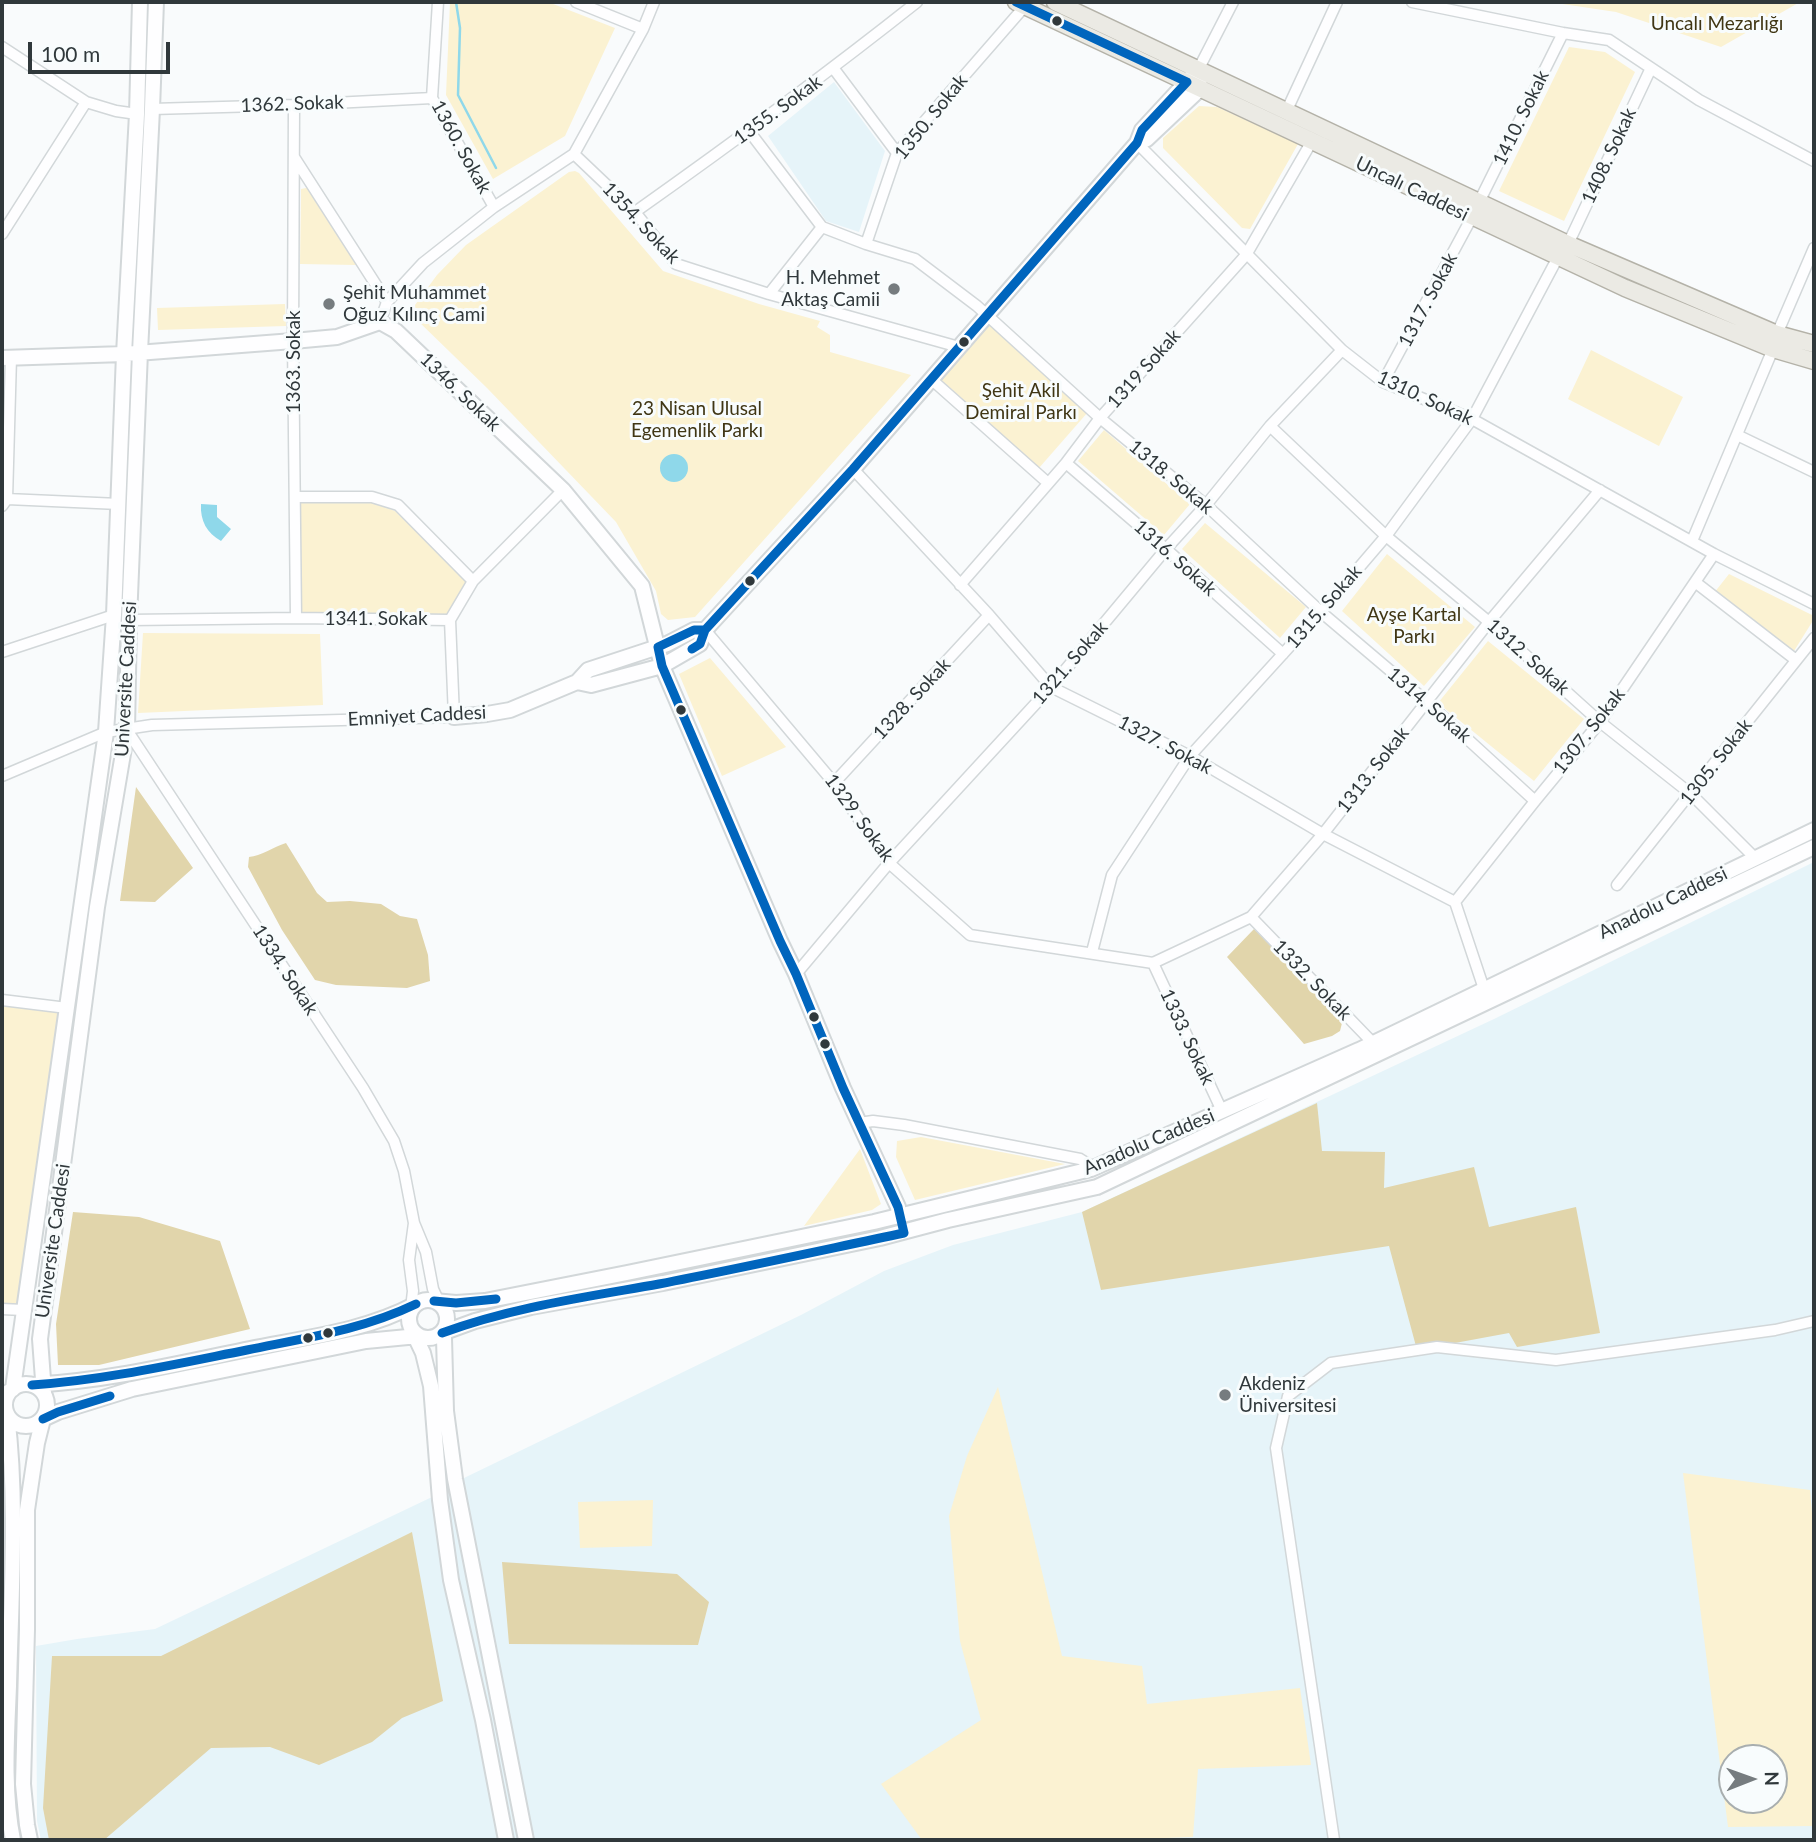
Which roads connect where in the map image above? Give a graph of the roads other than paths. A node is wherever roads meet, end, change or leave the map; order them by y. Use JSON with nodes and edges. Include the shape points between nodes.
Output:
{"nodes":[{"id":1,"x":140,"y":2,"type":"edge"},
{"id":2,"x":156,"y":2,"type":"edge"},
{"id":3,"x":438,"y":2,"type":"edge"},
{"id":4,"x":576,"y":2,"type":"edge"},
{"id":5,"x":654,"y":2,"type":"edge"},
{"id":6,"x":917,"y":2,"type":"edge"},
{"id":7,"x":1055,"y":2,"type":"edge"},
{"id":8,"x":1233,"y":2,"type":"edge"},
{"id":9,"x":1337,"y":2,"type":"edge"},
{"id":10,"x":1412,"y":2,"type":"edge"},
{"id":11,"x":1020,"y":4,"type":"edge"},
{"id":12,"x":643,"y":29,"type":"junction"},
{"id":13,"x":1563,"y":33,"type":"junction"},
{"id":14,"x":4,"y":52,"type":"edge"},
{"id":15,"x":834,"y":68,"type":"junction"},
{"id":16,"x":1651,"y":68,"type":"junction"},
{"id":17,"x":1195,"y":80,"type":"junction"},
{"id":18,"x":432,"y":98,"type":"junction"},
{"id":19,"x":86,"y":102,"type":"junction"},
{"id":20,"x":294,"y":105,"type":"junction"},
{"id":21,"x":152,"y":109,"type":"junction"},
{"id":22,"x":1286,"y":112,"type":"junction"},
{"id":23,"x":137,"y":114,"type":"junction"},
{"id":24,"x":749,"y":131,"type":"junction"},
{"id":25,"x":1312,"y":142,"type":"junction"},
{"id":26,"x":1137,"y":143,"type":"junction"},
{"id":27,"x":897,"y":153,"type":"junction"},
{"id":28,"x":574,"y":154,"type":"junction"},
{"id":29,"x":294,"y":157,"type":"junction"},
{"id":30,"x":1814,"y":161,"type":"edge"},
{"id":31,"x":494,"y":207,"type":"junction"},
{"id":32,"x":1476,"y":210,"type":"junction"},
{"id":33,"x":635,"y":212,"type":"junction"},
{"id":34,"x":822,"y":227,"type":"junction"},
{"id":35,"x":2,"y":234,"type":"edge"},
{"id":36,"x":866,"y":244,"type":"junction"},
{"id":37,"x":1814,"y":248,"type":"edge"},
{"id":38,"x":1563,"y":251,"type":"junction"},
{"id":39,"x":1246,"y":256,"type":"junction"},
{"id":40,"x":769,"y":294,"type":"junction"},
{"id":41,"x":387,"y":303,"type":"junction"},
{"id":42,"x":988,"y":316,"type":"junction"},
{"id":43,"x":380,"y":322,"type":"junction"},
{"id":44,"x":293,"y":341,"type":"junction"},
{"id":45,"x":1775,"y":342,"type":"junction"},
{"id":46,"x":1814,"y":344,"type":"edge"},
{"id":47,"x":959,"y":347,"type":"junction"},
{"id":48,"x":1342,"y":350,"type":"junction"},
{"id":49,"x":140,"y":352,"type":"junction"},
{"id":50,"x":124,"y":354,"type":"junction"},
{"id":51,"x":6,"y":358,"type":"edge"},
{"id":52,"x":1814,"y":361,"type":"edge"},
{"id":53,"x":931,"y":379,"type":"junction"},
{"id":54,"x":1383,"y":382,"type":"junction"},
{"id":55,"x":1100,"y":418,"type":"junction"},
{"id":56,"x":1472,"y":419,"type":"junction"},
{"id":57,"x":1270,"y":426,"type":"junction"},
{"id":58,"x":1737,"y":435,"type":"junction"},
{"id":59,"x":1066,"y":463,"type":"junction"},
{"id":60,"x":853,"y":470,"type":"junction"},
{"id":61,"x":1814,"y":472,"type":"edge"},
{"id":62,"x":4,"y":478,"type":"edge"},
{"id":63,"x":1048,"y":483,"type":"junction"},
{"id":64,"x":563,"y":490,"type":"junction"},
{"id":65,"x":1600,"y":490,"type":"junction"},
{"id":66,"x":295,"y":497,"type":"junction"},
{"id":67,"x":4,"y":503,"type":"edge"},
{"id":68,"x":119,"y":504,"type":"junction"},
{"id":69,"x":1206,"y":505,"type":"junction"},
{"id":70,"x":1386,"y":536,"type":"junction"},
{"id":71,"x":1692,"y":541,"type":"junction"},
{"id":72,"x":1166,"y":549,"type":"junction"},
{"id":73,"x":1714,"y":554,"type":"junction"},
{"id":74,"x":473,"y":581,"type":"junction"},
{"id":75,"x":1695,"y":582,"type":"junction"},
{"id":76,"x":960,"y":584,"type":"junction"},
{"id":77,"x":1814,"y":604,"type":"edge"},
{"id":78,"x":1321,"y":612,"type":"junction"},
{"id":79,"x":114,"y":615,"type":"junction"},
{"id":80,"x":989,"y":615,"type":"junction"},
{"id":81,"x":296,"y":618,"type":"junction"},
{"id":82,"x":130,"y":620,"type":"junction"},
{"id":83,"x":450,"y":620,"type":"junction"},
{"id":84,"x":651,"y":622,"type":"junction"},
{"id":85,"x":1489,"y":622,"type":"junction"},
{"id":86,"x":705,"y":630,"type":"junction"},
{"id":87,"x":685,"y":634,"type":"junction"},
{"id":88,"x":1814,"y":638,"type":"edge"},
{"id":89,"x":657,"y":647,"type":"junction"},
{"id":90,"x":2,"y":652,"type":"edge"},
{"id":91,"x":1283,"y":654,"type":"junction"},
{"id":92,"x":1796,"y":660,"type":"junction"},
{"id":93,"x":662,"y":666,"type":"junction"},
{"id":94,"x":577,"y":682,"type":"junction"},
{"id":95,"x":1051,"y":687,"type":"junction"},
{"id":96,"x":1426,"y":701,"type":"junction"},
{"id":97,"x":454,"y":717,"type":"junction"},
{"id":98,"x":1600,"y":722,"type":"junction"},
{"id":99,"x":127,"y":730,"type":"junction"},
{"id":100,"x":106,"y":732,"type":"junction"},
{"id":101,"x":1190,"y":757,"type":"junction"},
{"id":102,"x":2,"y":776,"type":"edge"},
{"id":103,"x":834,"y":783,"type":"junction"},
{"id":104,"x":1691,"y":794,"type":"junction"},
{"id":105,"x":1535,"y":801,"type":"junction"},
{"id":106,"x":1814,"y":830,"type":"edge"},
{"id":107,"x":1323,"y":834,"type":"junction"},
{"id":108,"x":1814,"y":848,"type":"edge"},
{"id":109,"x":1755,"y":858,"type":"junction"},
{"id":110,"x":889,"y":863,"type":"junction"},
{"id":111,"x":1617,"y":885,"type":"dead end"},
{"id":112,"x":1455,"y":902,"type":"junction"},
{"id":113,"x":1251,"y":917,"type":"junction"},
{"id":114,"x":1092,"y":952,"type":"junction"},
{"id":115,"x":1153,"y":963,"type":"junction"},
{"id":116,"x":796,"y":974,"type":"junction"},
{"id":117,"x":1484,"y":989,"type":"junction"},
{"id":118,"x":2,"y":1000,"type":"edge"},
{"id":119,"x":67,"y":1008,"type":"junction"},
{"id":120,"x":1373,"y":1043,"type":"junction"},
{"id":121,"x":1222,"y":1111,"type":"junction"},
{"id":122,"x":859,"y":1123,"type":"junction"},
{"id":123,"x":1091,"y":1169,"type":"junction"},
{"id":124,"x":900,"y":1217,"type":"junction"},
{"id":125,"x":414,"y":1223,"type":"junction"},
{"id":126,"x":904,"y":1233,"type":"junction"},
{"id":127,"x":438,"y":1302,"type":"junction"},
{"id":128,"x":413,"y":1306,"type":"junction"},
{"id":129,"x":2,"y":1309,"type":"edge"},
{"id":130,"x":23,"y":1310,"type":"junction"},
{"id":131,"x":1814,"y":1321,"type":"edge"},
{"id":132,"x":444,"y":1331,"type":"junction"},
{"id":133,"x":416,"y":1335,"type":"junction"},
{"id":134,"x":39,"y":1387,"type":"junction"},
{"id":135,"x":7,"y":1392,"type":"edge"},
{"id":136,"x":43,"y":1419,"type":"junction"},
{"id":137,"x":6,"y":1423,"type":"edge"},
{"id":138,"x":7,"y":1568,"type":"edge"},
{"id":139,"x":4,"y":1733,"type":"edge"},
{"id":140,"x":9,"y":1834,"type":"edge"},
{"id":141,"x":30,"y":1840,"type":"edge"},
{"id":142,"x":506,"y":1840,"type":"edge"},
{"id":143,"x":526,"y":1840,"type":"edge"},
{"id":144,"x":1334,"y":1840,"type":"edge"}],
"edges":[{"from":1,"to":23,"type":"street","name":"Universite Caddesi"},
{"from":2,"to":21,"type":"street","name":"Universite Caddesi"},
{"from":3,"to":18,"type":"street","name":"1360. Sokak"},
{"from":4,"to":12,"type":"street"},
{"from":5,"to":12,"type":"street"},
{"from":6,"to":15,"type":"street","name":"1355. Sokak"},
{"from":7,"to":17,"type":"main road","name":"Uncalı Caddesi"},
{"from":8,"to":17,"type":"street"},
{"from":9,"to":22,"type":"street"},
{"from":10,"to":13,"type":"street"},
{"from":11,"to":17,"type":"main road","name":"Uncalı Caddesi"},
{"from":11,"to":27,"type":"street","name":"1350. Sokak"},
{"from":12,"to":28,"type":"street"},
{"from":13,"to":16,"type":"street","via":[[1609,40]]},
{"from":13,"to":32,"type":"street","name":"1410. Sokak"},
{"from":14,"to":19,"type":"street"},
{"from":15,"to":24,"type":"street","name":"1355. Sokak"},
{"from":15,"to":27,"type":"street"},
{"from":16,"to":30,"type":"street","via":[[1699,100]]},
{"from":16,"to":38,"type":"street","name":"1408. Sokak"},
{"from":17,"to":22,"type":"main road","name":"Uncalı Caddesi"},
{"from":17,"to":25,"type":"main road","name":"Uncalı Caddesi"},
{"from":17,"to":26,"type":"street","name":"Emniyet Caddesi","via":[[1142,130]]},
{"from":18,"to":20,"type":"street","name":"1362. Sokak"},
{"from":18,"to":31,"type":"street","name":"1360. Sokak"},
{"from":19,"to":23,"type":"street"},
{"from":19,"to":35,"type":"street"},
{"from":20,"to":21,"type":"street","name":"1362. Sokak"},
{"from":20,"to":29,"type":"street","name":"1363. Sokak"},
{"from":21,"to":49,"type":"street","name":"Universite Caddesi"},
{"from":22,"to":32,"type":"main road","name":"Uncalı Caddesi"},
{"from":23,"to":50,"type":"street","name":"Universite Caddesi"},
{"from":24,"to":33,"type":"street","name":"1355. Sokak"},
{"from":24,"to":34,"type":"street"},
{"from":25,"to":32,"type":"main road","name":"Uncalı Caddesi"},
{"from":25,"to":39,"type":"street","name":"1319 Sokak"},
{"from":26,"to":39,"type":"street","name":"1310. Sokak"},
{"from":26,"to":42,"type":"street","name":"Emniyet Caddesi"},
{"from":27,"to":36,"type":"street","name":"1350. Sokak"},
{"from":28,"to":31,"type":"street"},
{"from":28,"to":33,"type":"street","name":"1354. Sokak"},
{"from":29,"to":41,"type":"street"},
{"from":29,"to":44,"type":"street","name":"1363. Sokak"},
{"from":31,"to":41,"type":"street","via":[[423,263]]},
{"from":32,"to":38,"type":"main road","name":"Uncalı Caddesi"},
{"from":32,"to":54,"type":"street","name":"1317. Sokak"},
{"from":33,"to":40,"type":"street","name":"1354. Sokak","via":[[676,264]]},
{"from":34,"to":36,"type":"street","name":"1318. Sokak"},
{"from":34,"to":40,"type":"street"},
{"from":36,"to":42,"type":"street","name":"1318. Sokak","via":[[915,259]]},
{"from":37,"to":45,"type":"street"},
{"from":38,"to":45,"type":"main road","name":"Uncalı Caddesi","via":[[1625,288]]},
{"from":38,"to":56,"type":"street","name":"1315. Sokak"},
{"from":39,"to":48,"type":"street","name":"1310. Sokak"},
{"from":39,"to":55,"type":"street","name":"1319 Sokak"},
{"from":40,"to":47,"type":"street","name":"1354. Sokak"},
{"from":41,"to":43,"type":"street"},
{"from":42,"to":47,"type":"street","name":"Emniyet Caddesi"},
{"from":42,"to":55,"type":"street","name":"1318. Sokak"},
{"from":43,"to":44,"type":"street","via":[[337,337]]},
{"from":43,"to":64,"type":"street","name":"1346. Sokak","via":[[396,331]]},
{"from":44,"to":49,"type":"street"},
{"from":44,"to":66,"type":"street","name":"1363. Sokak"},
{"from":45,"to":46,"type":"main road","name":"Uncalı Caddesi"},
{"from":45,"to":52,"type":"main road","name":"Uncalı Caddesi"},
{"from":45,"to":58,"type":"street"},
{"from":47,"to":53,"type":"street","name":"Emniyet Caddesi"},
{"from":48,"to":54,"type":"street","name":"1310. Sokak"},
{"from":48,"to":57,"type":"street","name":"1321. Sokak"},
{"from":49,"to":50,"type":"street"},
{"from":49,"to":82,"type":"street","name":"Universite Caddesi"},
{"from":50,"to":51,"type":"street"},
{"from":50,"to":68,"type":"street","name":"Universite Caddesi"},
{"from":51,"to":62,"type":"street"},
{"from":53,"to":60,"type":"street","name":"Emniyet Caddesi"},
{"from":53,"to":63,"type":"street"},
{"from":54,"to":56,"type":"street","name":"1310. Sokak"},
{"from":55,"to":59,"type":"street","name":"1319 Sokak"},
{"from":55,"to":69,"type":"street","name":"1318. Sokak"},
{"from":56,"to":65,"type":"street","name":"1310. Sokak"},
{"from":56,"to":70,"type":"street","name":"1315. Sokak"},
{"from":57,"to":69,"type":"street","name":"1321. Sokak"},
{"from":57,"to":70,"type":"street","name":"1312. Sokak"},
{"from":58,"to":61,"type":"street"},
{"from":58,"to":71,"type":"street"},
{"from":59,"to":63,"type":"street","name":"1319 Sokak"},
{"from":59,"to":72,"type":"street","name":"1316. Sokak"},
{"from":60,"to":76,"type":"street","name":"1327. Sokak"},
{"from":60,"to":86,"type":"street","name":"Emniyet Caddesi"},
{"from":62,"to":67,"type":"street"},
{"from":63,"to":76,"type":"street","name":"1319 Sokak"},
{"from":64,"to":74,"type":"street","name":"1341. Sokak"},
{"from":64,"to":84,"type":"street","name":"1346. Sokak","via":[[642,586]]},
{"from":65,"to":71,"type":"street","name":"1310. Sokak"},
{"from":65,"to":85,"type":"street","name":"1313. Sokak"},
{"from":66,"to":74,"type":"street","via":[[372,497],[398,505]]},
{"from":66,"to":81,"type":"street","name":"1363. Sokak"},
{"from":67,"to":68,"type":"street"},
{"from":68,"to":79,"type":"street","name":"Universite Caddesi"},
{"from":69,"to":72,"type":"street","name":"1321. Sokak"},
{"from":69,"to":78,"type":"street","name":"1318. Sokak"},
{"from":70,"to":78,"type":"street","name":"1315. Sokak"},
{"from":70,"to":85,"type":"street","name":"1312. Sokak"},
{"from":71,"to":73,"type":"street","name":"1310. Sokak"},
{"from":72,"to":91,"type":"street","name":"1316. Sokak"},
{"from":72,"to":95,"type":"street","name":"1321. Sokak"},
{"from":73,"to":75,"type":"street","name":"1307. Sokak"},
{"from":73,"to":77,"type":"street","name":"1310. Sokak"},
{"from":74,"to":83,"type":"street","name":"1341. Sokak"},
{"from":75,"to":92,"type":"street"},
{"from":75,"to":98,"type":"street","name":"1307. Sokak"},
{"from":76,"to":80,"type":"street","name":"1327. Sokak"},
{"from":78,"to":91,"type":"street","name":"1315. Sokak"},
{"from":78,"to":96,"type":"street","name":"1314. Sokak"},
{"from":79,"to":90,"type":"street"},
{"from":79,"to":100,"type":"street","name":"Universite Caddesi"},
{"from":80,"to":95,"type":"street","name":"1327. Sokak"},
{"from":80,"to":103,"type":"street","name":"1328. Sokak"},
{"from":81,"to":82,"type":"street","name":"1341. Sokak"},
{"from":81,"to":83,"type":"street","name":"1341. Sokak"},
{"from":82,"to":99,"type":"street","name":"Universite Caddesi"},
{"from":83,"to":97,"type":"street"},
{"from":84,"to":87,"type":"street"},
{"from":84,"to":89,"type":"street","name":"1346. Sokak"},
{"from":85,"to":96,"type":"street","name":"1313. Sokak"},
{"from":85,"to":98,"type":"street","name":"1312. Sokak"},
{"from":86,"to":87,"type":"street"},
{"from":86,"to":93,"type":"street","name":"Emniyet Caddesi","via":[[700,644]]},
{"from":86,"to":103,"type":"street","name":"1329. Sokak"},
{"from":87,"to":89,"type":"street"},
{"from":88,"to":92,"type":"street","name":"1305. Sokak"},
{"from":89,"to":93,"type":"street","name":"1346. Sokak"},
{"from":89,"to":94,"type":"street","via":[[588,670]]},
{"from":91,"to":101,"type":"street","name":"1315. Sokak"},
{"from":92,"to":104,"type":"street","name":"1305. Sokak"},
{"from":93,"to":94,"type":"street","name":"Emniyet Caddesi","via":[[591,685]]},
{"from":93,"to":116,"type":"street","name":"1346. Sokak"},
{"from":94,"to":97,"type":"street","name":"Emniyet Caddesi","via":[[510,710]]},
{"from":95,"to":101,"type":"street","name":"1327. Sokak"},
{"from":95,"to":110,"type":"street","name":"1321. Sokak"},
{"from":96,"to":105,"type":"street","name":"1314. Sokak"},
{"from":96,"to":107,"type":"street","name":"1313. Sokak"},
{"from":97,"to":99,"type":"street","name":"Emniyet Caddesi","via":[[152,725]]},
{"from":98,"to":104,"type":"street","name":"1312. Sokak"},
{"from":98,"to":105,"type":"street","name":"1307. Sokak"},
{"from":99,"to":100,"type":"street","name":"Emniyet Caddesi"},
{"from":99,"to":125,"type":"street","name":"1334. Sokak","via":[[394,1141]]},
{"from":99,"to":134,"type":"street","name":"Universite Caddesi","via":[[97,907],[40,1339]]},
{"from":100,"to":102,"type":"street","name":"Emniyet Caddesi"},
{"from":100,"to":119,"type":"street","name":"Universite Caddesi"},
{"from":101,"to":107,"type":"street","name":"1327. Sokak"},
{"from":101,"to":114,"type":"street","name":"1315. Sokak","via":[[1112,875]]},
{"from":103,"to":110,"type":"street","name":"1329. Sokak"},
{"from":104,"to":109,"type":"street","name":"1312. Sokak"},
{"from":104,"to":111,"type":"street","name":"1305. Sokak"},
{"from":105,"to":112,"type":"street","name":"1307. Sokak"},
{"from":106,"to":109,"type":"street","name":"Anadolu Caddesi"},
{"from":107,"to":112,"type":"street","name":"1327. Sokak"},
{"from":107,"to":113,"type":"street","name":"1313. Sokak"},
{"from":108,"to":126,"type":"street","name":"Anadolu Caddesi","via":[[1097,1188]]},
{"from":109,"to":117,"type":"street","name":"Anadolu Caddesi"},
{"from":110,"to":114,"type":"street","name":"1329. Sokak","via":[[970,935]]},
{"from":110,"to":116,"type":"street","name":"1321. Sokak"},
{"from":112,"to":117,"type":"street"},
{"from":113,"to":115,"type":"street","name":"1313. Sokak"},
{"from":113,"to":120,"type":"street","name":"1332. Sokak"},
{"from":114,"to":115,"type":"street"},
{"from":115,"to":121,"type":"street","name":"1333. Sokak"},
{"from":116,"to":122,"type":"street","name":"1346. Sokak"},
{"from":117,"to":120,"type":"street","name":"Anadolu Caddesi"},
{"from":118,"to":119,"type":"street"},
{"from":119,"to":130,"type":"street","name":"Universite Caddesi"},
{"from":120,"to":121,"type":"street","name":"Anadolu Caddesi"},
{"from":121,"to":123,"type":"street","name":"Anadolu Caddesi"},
{"from":122,"to":123,"type":"street","via":[[904,1125],[1080,1159]]},
{"from":122,"to":124,"type":"street","name":"1346. Sokak"},
{"from":123,"to":124,"type":"street","name":"Anadolu Caddesi"},
{"from":124,"to":126,"type":"street"},
{"from":124,"to":127,"type":"street","name":"Anadolu Caddesi","via":[[485,1301]]},
{"from":125,"to":127,"type":"street","name":"1334. Sokak"},
{"from":125,"to":128,"type":"street","name":"1334. Sokak","via":[[409,1260]]},
{"from":126,"to":132,"type":"street","name":"Anadolu Caddesi","via":[[531,1307]]},
{"from":127,"to":128,"type":"street","via":[[428,1300]]},
{"from":127,"to":132,"type":"street","via":[[446,1315]]},
{"from":128,"to":133,"type":"street","via":[[408,1321]]},
{"from":128,"to":134,"type":"street","via":[[342,1330],[109,1378]]},
{"from":129,"to":130,"type":"street"},
{"from":130,"to":135,"type":"street","name":"Universite Caddesi"},
{"from":131,"to":144,"type":"street","via":[[1556,1360],[1437,1347],[1331,1363],[1288,1396],[1276,1448]]},
{"from":132,"to":133,"type":"street","via":[[430,1339]]},
{"from":132,"to":143,"type":"street","via":[[446,1411],[455,1479]]},
{"from":133,"to":136,"type":"street","via":[[132,1389]]},
{"from":133,"to":142,"type":"street","via":[[431,1386],[451,1580]]},
{"from":134,"to":135,"type":"street","via":[[25,1384]]},
{"from":134,"to":136,"type":"street","via":[[48,1406]]},
{"from":135,"to":137,"type":"street"},
{"from":136,"to":137,"type":"street","via":[[24,1427]]},
{"from":136,"to":141,"type":"street","via":[[27,1510],[23,1784]]},
{"from":137,"to":138,"type":"street","via":[[13,1482]]},
{"from":138,"to":139,"type":"street"},
{"from":139,"to":140,"type":"street"}]}
